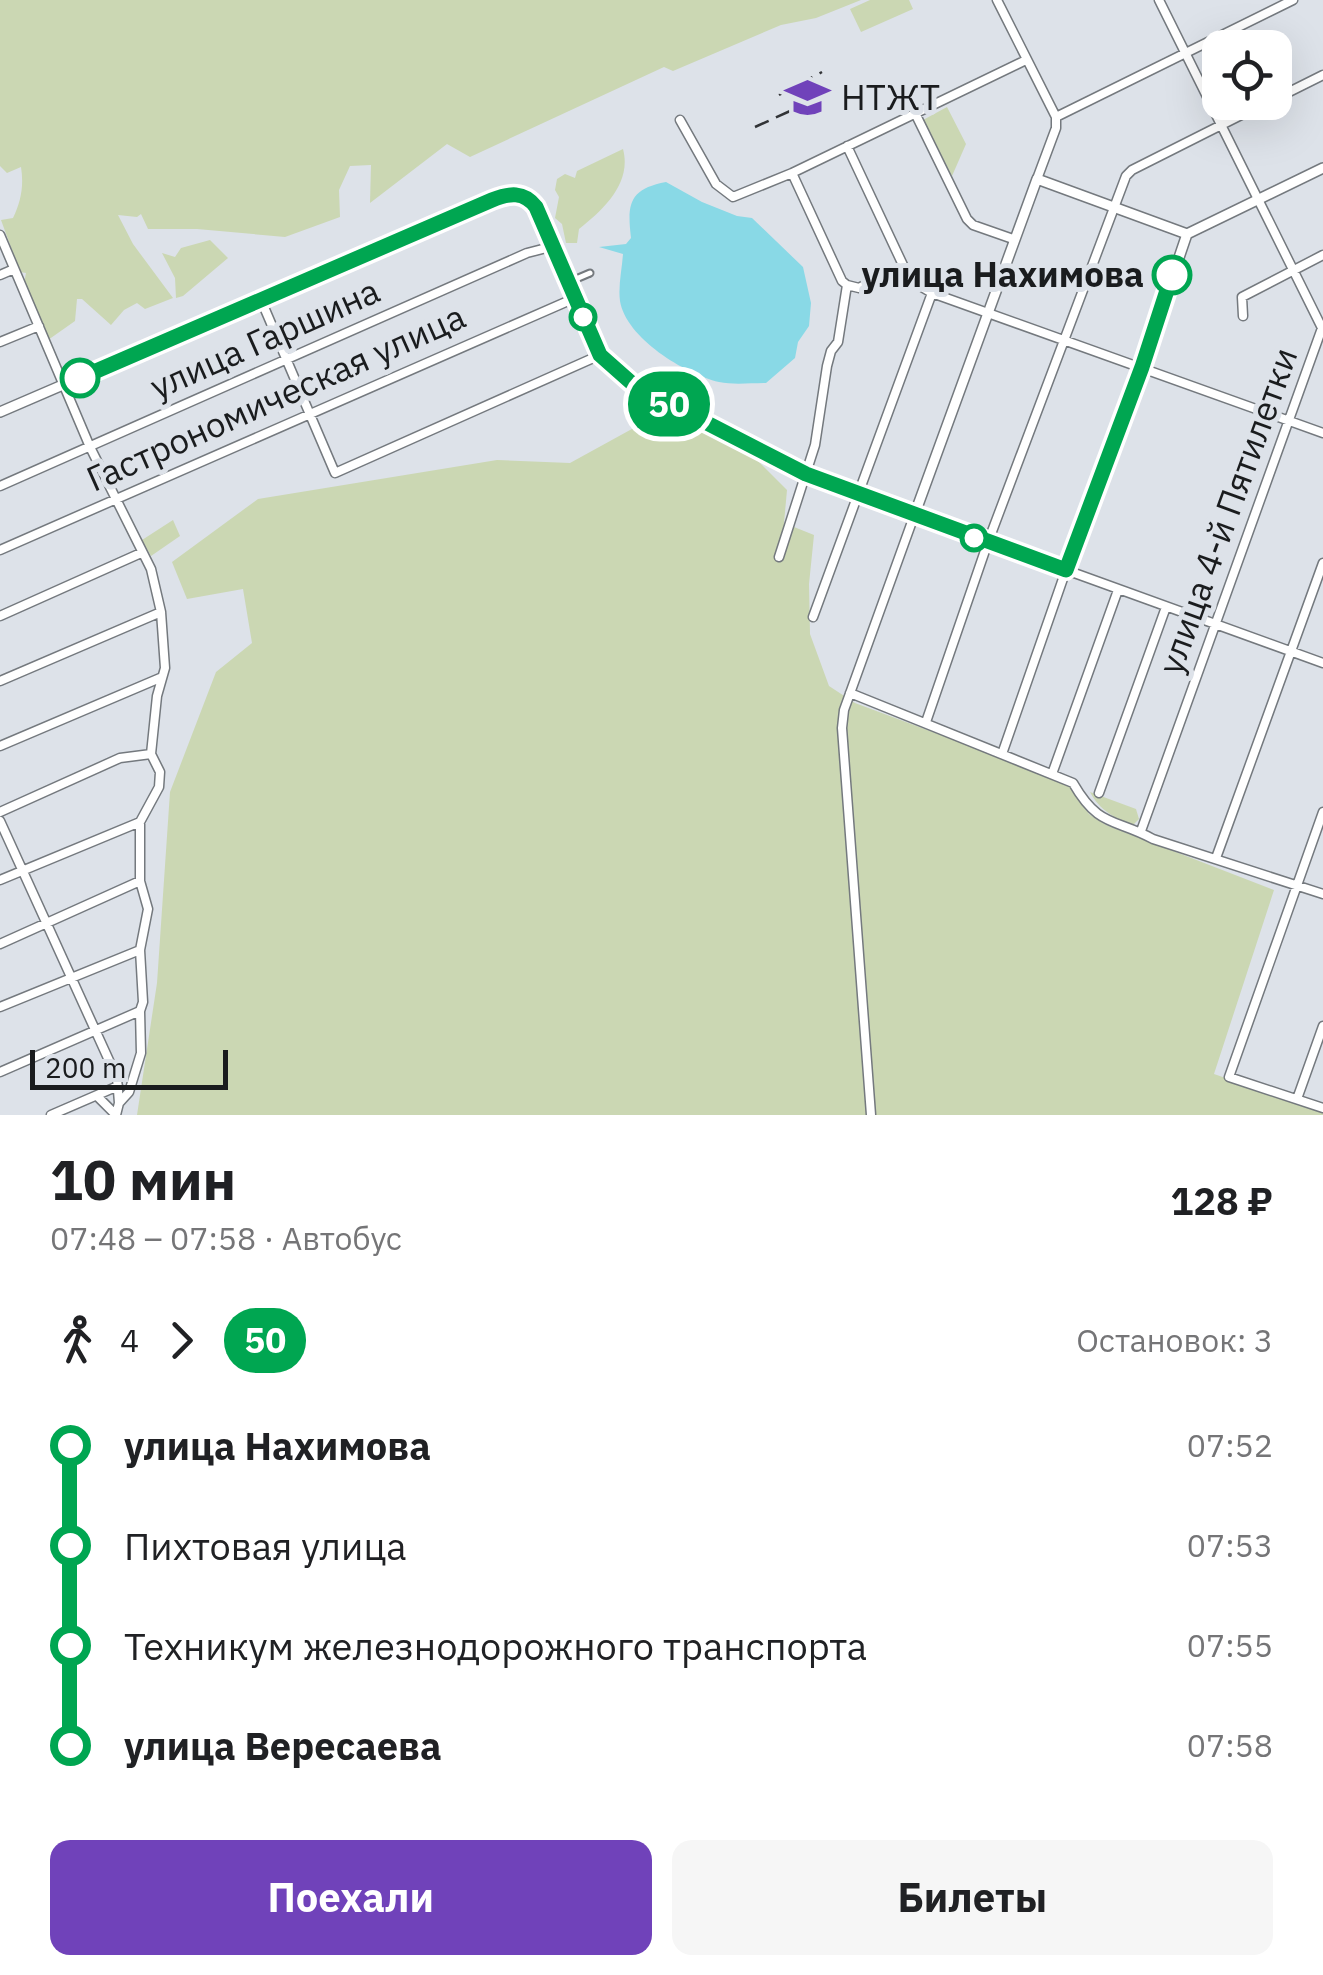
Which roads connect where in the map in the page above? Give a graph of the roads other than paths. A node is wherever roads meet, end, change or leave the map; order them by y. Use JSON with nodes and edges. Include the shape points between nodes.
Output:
{"nodes":[{"id":1,"x":996,"y":0,"type":"edge"},
{"id":2,"x":1159,"y":0,"type":"edge"},
{"id":3,"x":1293,"y":0,"type":"edge"},
{"id":4,"x":1185,"y":54,"type":"junction"},
{"id":5,"x":1026,"y":60,"type":"junction"},
{"id":6,"x":1323,"y":75,"type":"edge"},
{"id":7,"x":1292,"y":90,"type":"edge"},
{"id":8,"x":915,"y":113,"type":"junction"},
{"id":9,"x":1056,"y":117,"type":"junction"},
{"id":10,"x":680,"y":120,"type":"dead end"},
{"id":11,"x":1232,"y":120,"type":"edge"},
{"id":12,"x":1222,"y":125,"type":"junction"},
{"id":13,"x":847,"y":146,"type":"junction"},
{"id":14,"x":1323,"y":168,"type":"edge"},
{"id":15,"x":792,"y":173,"type":"junction"},
{"id":16,"x":1037,"y":178,"type":"junction"},
{"id":17,"x":1259,"y":198,"type":"junction"},
{"id":18,"x":1113,"y":208,"type":"junction"},
{"id":19,"x":1187,"y":234,"type":"junction"},
{"id":20,"x":0,"y":235,"type":"edge"},
{"id":21,"x":1013,"y":239,"type":"junction"},
{"id":22,"x":554,"y":246,"type":"junction"},
{"id":23,"x":1323,"y":255,"type":"edge"},
{"id":24,"x":14,"y":269,"type":"junction"},
{"id":25,"x":1294,"y":269,"type":"junction"},
{"id":26,"x":590,"y":273,"type":"dead end"},
{"id":27,"x":0,"y":276,"type":"edge"},
{"id":28,"x":910,"y":280,"type":"junction"},
{"id":29,"x":569,"y":282,"type":"junction"},
{"id":30,"x":847,"y":285,"type":"junction"},
{"id":31,"x":932,"y":293,"type":"junction"},
{"id":32,"x":575,"y":298,"type":"junction"},
{"id":33,"x":262,"y":300,"type":"junction"},
{"id":34,"x":988,"y":312,"type":"junction"},
{"id":35,"x":1243,"y":316,"type":"dead end"},
{"id":36,"x":38,"y":326,"type":"junction"},
{"id":37,"x":1322,"y":328,"type":"edge"},
{"id":38,"x":1063,"y":338,"type":"junction"},
{"id":39,"x":0,"y":342,"type":"edge"},
{"id":40,"x":600,"y":355,"type":"junction"},
{"id":41,"x":286,"y":360,"type":"junction"},
{"id":42,"x":1142,"y":367,"type":"junction"},
{"id":43,"x":63,"y":385,"type":"junction"},
{"id":44,"x":0,"y":412,"type":"edge"},
{"id":45,"x":309,"y":415,"type":"junction"},
{"id":46,"x":1291,"y":420,"type":"junction"},
{"id":47,"x":1323,"y":433,"type":"edge"},
{"id":48,"x":90,"y":447,"type":"junction"},
{"id":49,"x":806,"y":474,"type":"junction"},
{"id":50,"x":0,"y":486,"type":"edge"},
{"id":51,"x":858,"y":496,"type":"junction"},
{"id":52,"x":115,"y":502,"type":"junction"},
{"id":53,"x":914,"y":516,"type":"junction"},
{"id":54,"x":988,"y":542,"type":"junction"},
{"id":55,"x":0,"y":550,"type":"edge"},
{"id":56,"x":141,"y":553,"type":"junction"},
{"id":57,"x":779,"y":557,"type":"dead end"},
{"id":58,"x":1323,"y":563,"type":"edge"},
{"id":59,"x":1066,"y":570,"type":"junction"},
{"id":60,"x":1118,"y":590,"type":"junction"},
{"id":61,"x":1166,"y":607,"type":"junction"},
{"id":62,"x":161,"y":612,"type":"junction"},
{"id":63,"x":0,"y":616,"type":"edge"},
{"id":64,"x":813,"y":617,"type":"dead end"},
{"id":65,"x":1216,"y":624,"type":"junction"},
{"id":66,"x":1291,"y":652,"type":"junction"},
{"id":67,"x":1323,"y":663,"type":"edge"},
{"id":68,"x":160,"y":678,"type":"junction"},
{"id":69,"x":0,"y":681,"type":"edge"},
{"id":70,"x":850,"y":694,"type":"junction"},
{"id":71,"x":926,"y":722,"type":"junction"},
{"id":72,"x":0,"y":746,"type":"edge"},
{"id":73,"x":150,"y":754,"type":"junction"},
{"id":74,"x":1002,"y":754,"type":"junction"},
{"id":75,"x":1052,"y":774,"type":"junction"},
{"id":76,"x":1099,"y":793,"type":"dead end"},
{"id":77,"x":0,"y":812,"type":"edge"},
{"id":78,"x":1323,"y":812,"type":"edge"},
{"id":79,"x":0,"y":820,"type":"edge"},
{"id":80,"x":140,"y":822,"type":"junction"},
{"id":81,"x":1141,"y":831,"type":"junction"},
{"id":82,"x":1216,"y":858,"type":"junction"},
{"id":83,"x":22,"y":870,"type":"junction"},
{"id":84,"x":0,"y":880,"type":"edge"},
{"id":85,"x":140,"y":882,"type":"junction"},
{"id":86,"x":1298,"y":885,"type":"junction"},
{"id":87,"x":1323,"y":894,"type":"edge"},
{"id":88,"x":47,"y":923,"type":"junction"},
{"id":89,"x":0,"y":944,"type":"edge"},
{"id":90,"x":140,"y":950,"type":"junction"},
{"id":91,"x":71,"y":978,"type":"junction"},
{"id":92,"x":0,"y":1007,"type":"edge"},
{"id":93,"x":140,"y":1011,"type":"junction"},
{"id":94,"x":1323,"y":1026,"type":"edge"},
{"id":95,"x":96,"y":1032,"type":"junction"},
{"id":96,"x":0,"y":1072,"type":"edge"},
{"id":97,"x":118,"y":1086,"type":"junction"},
{"id":98,"x":97,"y":1096,"type":"junction"},
{"id":99,"x":1297,"y":1099,"type":"junction"},
{"id":100,"x":119,"y":1103,"type":"junction"},
{"id":101,"x":1323,"y":1108,"type":"edge"},
{"id":102,"x":51,"y":1115,"type":"edge"},
{"id":103,"x":116,"y":1115,"type":"edge"},
{"id":104,"x":870,"y":1115,"type":"edge"}],
"edges":[{"from":1,"to":5,"type":"street"},
{"from":2,"to":4,"type":"street","name":"улица 4-й Пятилетки"},
{"from":3,"to":4,"type":"street"},
{"from":4,"to":9,"type":"street"},
{"from":4,"to":12,"type":"street","name":"улица 4-й Пятилетки"},
{"from":5,"to":8,"type":"street"},
{"from":5,"to":9,"type":"street"},
{"from":6,"to":7,"type":"street"},
{"from":8,"to":13,"type":"street"},
{"from":8,"to":21,"type":"street","via":[[967,219]]},
{"from":9,"to":16,"type":"street"},
{"from":10,"to":15,"type":"street","via":[[728,195]]},
{"from":11,"to":12,"type":"street"},
{"from":12,"to":17,"type":"street","name":"улица 4-й Пятилетки"},
{"from":12,"to":18,"type":"street","via":[[1132,170]]},
{"from":13,"to":15,"type":"street"},
{"from":13,"to":28,"type":"street"},
{"from":14,"to":17,"type":"street"},
{"from":15,"to":30,"type":"street"},
{"from":16,"to":18,"type":"street"},
{"from":16,"to":21,"type":"street"},
{"from":17,"to":19,"type":"street"},
{"from":17,"to":25,"type":"street","name":"улица 4-й Пятилетки"},
{"from":18,"to":19,"type":"street"},
{"from":18,"to":38,"type":"street"},
{"from":19,"to":42,"type":"street"},
{"from":20,"to":24,"type":"street"},
{"from":21,"to":34,"type":"street"},
{"from":22,"to":29,"type":"street"},
{"from":22,"to":33,"type":"street","via":[[530,199],[508,194]]},
{"from":22,"to":41,"type":"street","name":"улица Гаршина"},
{"from":23,"to":25,"type":"street"},
{"from":24,"to":27,"type":"street"},
{"from":24,"to":36,"type":"street"},
{"from":25,"to":35,"type":"street","via":[[1242,296]]},
{"from":25,"to":37,"type":"street","name":"улица 4-й Пятилетки"},
{"from":26,"to":29,"type":"street"},
{"from":28,"to":30,"type":"street"},
{"from":28,"to":31,"type":"street"},
{"from":29,"to":32,"type":"street"},
{"from":30,"to":49,"type":"street"},
{"from":31,"to":34,"type":"street"},
{"from":31,"to":51,"type":"street"},
{"from":32,"to":40,"type":"street"},
{"from":32,"to":45,"type":"street","name":"Гастрономическая улица"},
{"from":33,"to":41,"type":"street"},
{"from":33,"to":43,"type":"street"},
{"from":34,"to":38,"type":"street"},
{"from":34,"to":53,"type":"street"},
{"from":36,"to":39,"type":"street"},
{"from":36,"to":43,"type":"street"},
{"from":37,"to":46,"type":"street","name":"улица 4-й Пятилетки"},
{"from":38,"to":42,"type":"street"},
{"from":38,"to":54,"type":"street"},
{"from":40,"to":45,"type":"street","via":[[334,473]]},
{"from":40,"to":49,"type":"street","via":[[635,386]]},
{"from":41,"to":45,"type":"street"},
{"from":41,"to":48,"type":"street","name":"улица Гаршина"},
{"from":42,"to":46,"type":"street"},
{"from":42,"to":59,"type":"street"},
{"from":43,"to":44,"type":"street"},
{"from":43,"to":48,"type":"street"},
{"from":45,"to":52,"type":"street","name":"Гастрономическая улица"},
{"from":46,"to":47,"type":"street"},
{"from":46,"to":65,"type":"street","name":"улица 4-й Пятилетки"},
{"from":48,"to":50,"type":"street","name":"улица Гаршина"},
{"from":48,"to":52,"type":"street"},
{"from":49,"to":51,"type":"street"},
{"from":49,"to":57,"type":"street"},
{"from":51,"to":53,"type":"street"},
{"from":51,"to":64,"type":"street"},
{"from":52,"to":55,"type":"street","name":"Гастрономическая улица"},
{"from":52,"to":56,"type":"street"},
{"from":53,"to":54,"type":"street"},
{"from":53,"to":70,"type":"street"},
{"from":54,"to":59,"type":"street"},
{"from":54,"to":71,"type":"street"},
{"from":56,"to":62,"type":"street"},
{"from":56,"to":63,"type":"street"},
{"from":58,"to":66,"type":"street"},
{"from":59,"to":60,"type":"street"},
{"from":59,"to":74,"type":"street"},
{"from":60,"to":61,"type":"street"},
{"from":60,"to":75,"type":"street"},
{"from":61,"to":65,"type":"street"},
{"from":61,"to":76,"type":"street"},
{"from":62,"to":68,"type":"street"},
{"from":62,"to":69,"type":"street"},
{"from":65,"to":66,"type":"street"},
{"from":65,"to":81,"type":"street","name":"улица 4-й Пятилетки"},
{"from":66,"to":67,"type":"street"},
{"from":66,"to":82,"type":"street"},
{"from":68,"to":72,"type":"street"},
{"from":68,"to":73,"type":"street"},
{"from":70,"to":71,"type":"street"},
{"from":70,"to":104,"type":"street","via":[[842,728]]},
{"from":71,"to":74,"type":"street"},
{"from":73,"to":77,"type":"street","via":[[120,758]]},
{"from":73,"to":80,"type":"street","via":[[159,787]]},
{"from":74,"to":75,"type":"street"},
{"from":75,"to":81,"type":"street","via":[[1073,783],[1104,819]]},
{"from":78,"to":86,"type":"street"},
{"from":79,"to":83,"type":"street"},
{"from":80,"to":83,"type":"street"},
{"from":80,"to":85,"type":"street"},
{"from":81,"to":82,"type":"street"},
{"from":82,"to":86,"type":"street"},
{"from":83,"to":84,"type":"street"},
{"from":83,"to":88,"type":"street"},
{"from":85,"to":88,"type":"street"},
{"from":85,"to":90,"type":"street","via":[[148,922]]},
{"from":86,"to":87,"type":"street"},
{"from":86,"to":99,"type":"street","via":[[1229,1077]]},
{"from":88,"to":89,"type":"street"},
{"from":88,"to":91,"type":"street"},
{"from":90,"to":91,"type":"street"},
{"from":90,"to":93,"type":"street"},
{"from":91,"to":92,"type":"street"},
{"from":91,"to":95,"type":"street"},
{"from":93,"to":95,"type":"street"},
{"from":93,"to":100,"type":"street","via":[[138,1068]]},
{"from":94,"to":99,"type":"street"},
{"from":95,"to":96,"type":"street"},
{"from":95,"to":97,"type":"street"},
{"from":97,"to":98,"type":"street"},
{"from":97,"to":100,"type":"street"},
{"from":98,"to":102,"type":"street"},
{"from":98,"to":103,"type":"street"},
{"from":99,"to":101,"type":"street"},
{"from":100,"to":103,"type":"street"}]}
